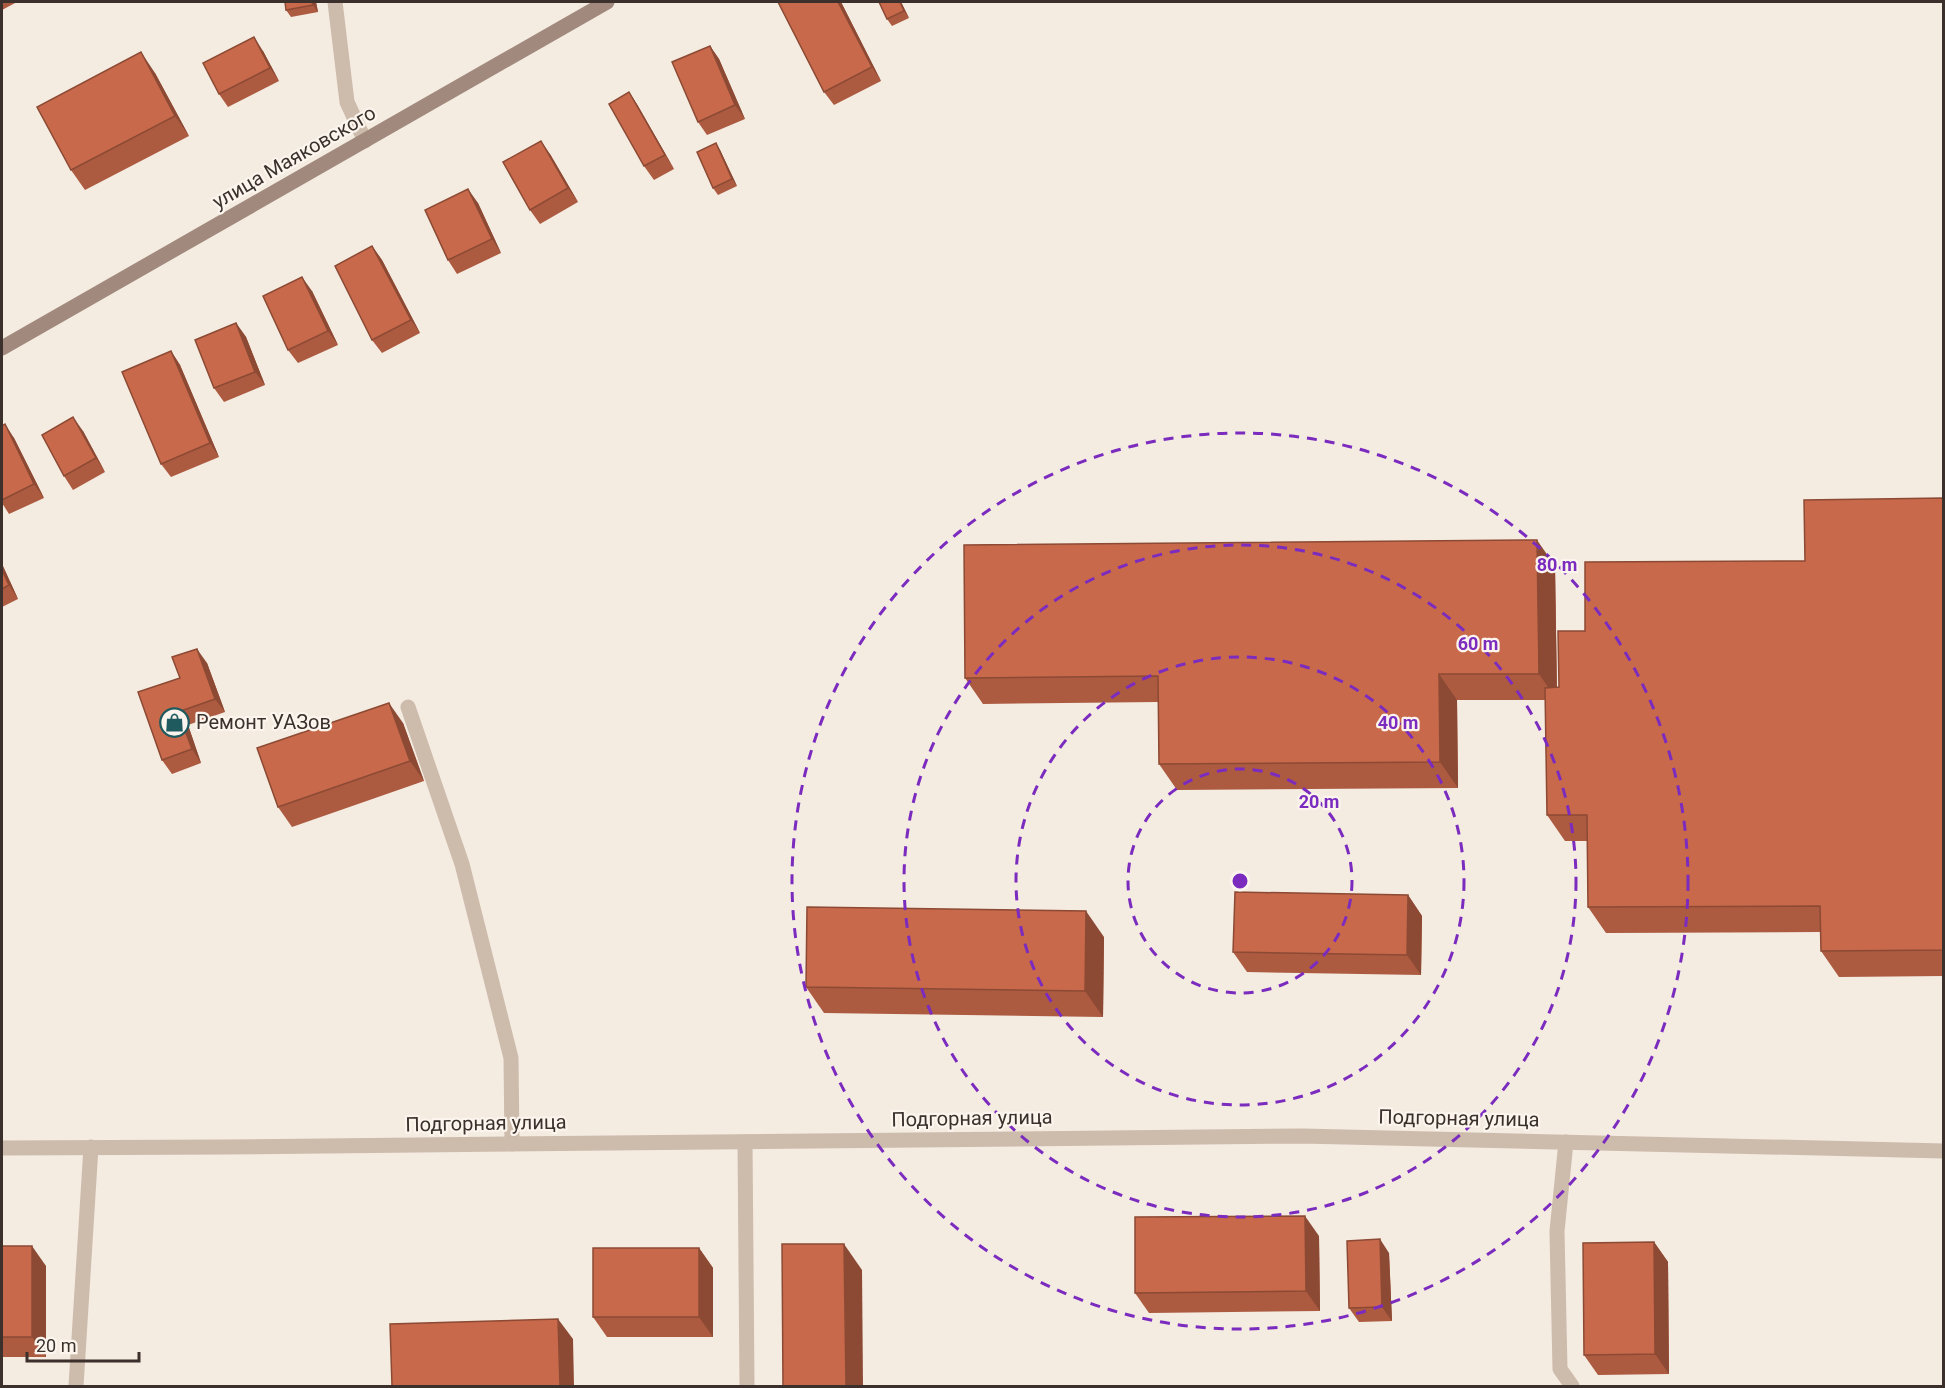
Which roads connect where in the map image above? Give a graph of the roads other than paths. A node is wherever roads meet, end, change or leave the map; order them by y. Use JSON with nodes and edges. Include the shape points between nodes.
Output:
{"nodes":[{"id":1,"x":335,"y":2,"type":"edge"},
{"id":2,"x":607,"y":2,"type":"edge"},
{"id":3,"x":365,"y":141,"type":"junction"},
{"id":4,"x":2,"y":348,"type":"edge"},
{"id":5,"x":408,"y":707,"type":"dead end"},
{"id":6,"x":745,"y":1142,"type":"junction"},
{"id":7,"x":1566,"y":1142,"type":"junction"},
{"id":8,"x":512,"y":1144,"type":"junction"},
{"id":9,"x":2,"y":1148,"type":"edge"},
{"id":10,"x":91,"y":1148,"type":"junction"},
{"id":11,"x":1944,"y":1150,"type":"edge"},
{"id":12,"x":76,"y":1386,"type":"edge"},
{"id":13,"x":747,"y":1386,"type":"edge"},
{"id":14,"x":1572,"y":1386,"type":"edge"}],
"edges":[{"from":1,"to":3,"type":"street","via":[[347,102]]},
{"from":2,"to":3,"type":"street","name":"улица Маяковского"},
{"from":3,"to":4,"type":"street","name":"улица Маяковского"},
{"from":5,"to":8,"type":"street","via":[[462,864],[511,1058]]},
{"from":6,"to":7,"type":"street","name":"Подгорная улица","via":[[1302,1136]]},
{"from":6,"to":8,"type":"street","name":"Подгорная улица"},
{"from":6,"to":13,"type":"street"},
{"from":7,"to":11,"type":"street","name":"Подгорная улица"},
{"from":7,"to":14,"type":"street","via":[[1557,1231],[1560,1369]]},
{"from":8,"to":10,"type":"street","name":"Подгорная улица"},
{"from":9,"to":10,"type":"street","name":"Подгорная улица"},
{"from":10,"to":12,"type":"street"}]}
